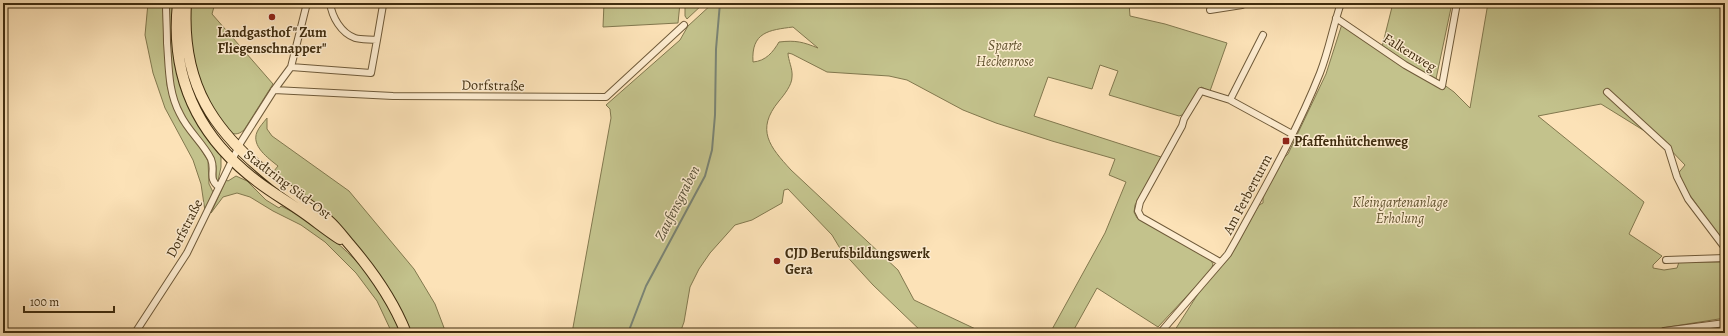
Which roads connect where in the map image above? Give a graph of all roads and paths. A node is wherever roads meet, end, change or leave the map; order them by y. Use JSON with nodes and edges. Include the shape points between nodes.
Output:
{"nodes":[{"id":1,"x":166,"y":3,"type":"edge"},
{"id":2,"x":178,"y":3,"type":"edge"},
{"id":3,"x":186,"y":3,"type":"edge"},
{"id":4,"x":307,"y":3,"type":"edge"},
{"id":5,"x":330,"y":3,"type":"edge"},
{"id":6,"x":380,"y":3,"type":"edge"},
{"id":7,"x":1242,"y":3,"type":"edge"},
{"id":8,"x":1341,"y":3,"type":"edge"},
{"id":9,"x":1457,"y":3,"type":"edge"},
{"id":10,"x":1210,"y":10,"type":"dead end"},
{"id":11,"x":1336,"y":18,"type":"junction"},
{"id":12,"x":684,"y":25,"type":"dead end"},
{"id":13,"x":1263,"y":35,"type":"dead end"},
{"id":14,"x":377,"y":40,"type":"junction"},
{"id":15,"x":291,"y":67,"type":"junction"},
{"id":16,"x":274,"y":90,"type":"junction"},
{"id":17,"x":1607,"y":92,"type":"dead end"},
{"id":18,"x":1230,"y":100,"type":"junction"},
{"id":19,"x":1292,"y":134,"type":"junction"},
{"id":20,"x":238,"y":148,"type":"junction"},
{"id":21,"x":232,"y":160,"type":"junction"},
{"id":22,"x":218,"y":187,"type":"junction"},
{"id":23,"x":350,"y":246,"type":"junction"},
{"id":24,"x":1725,"y":248,"type":"edge"},
{"id":25,"x":1725,"y":258,"type":"edge"},
{"id":26,"x":1666,"y":260,"type":"dead end"},
{"id":27,"x":1220,"y":262,"type":"junction"},
{"id":28,"x":1725,"y":323,"type":"edge"},
{"id":29,"x":1664,"y":331,"type":"dead end"},
{"id":30,"x":135,"y":333,"type":"edge"},
{"id":31,"x":406,"y":333,"type":"edge"},
{"id":32,"x":1160,"y":333,"type":"edge"}],
"edges":[{"from":1,"to":22,"type":"street","via":[[169,79],[174,100],[188,128],[212,161],[212,178]]},
{"from":2,"to":21,"type":"main road","name":"Stadtring Süd-Ost","via":[[177,44],[188,96],[208,132]]},
{"from":3,"to":20,"type":"main road","name":"Stadtring Süd-Ost","via":[[186,46],[195,83],[220,127]]},
{"from":4,"to":15,"type":"street","name":"Dorfstraße"},
{"from":5,"to":14,"type":"street","via":[[332,13],[342,29],[354,38]]},
{"from":6,"to":14,"type":"street","via":[[384,5]]},
{"from":7,"to":10,"type":"street"},
{"from":8,"to":11,"type":"street","name":"Am Ferberturm"},
{"from":9,"to":11,"type":"street","name":"Falkenweg","via":[[1442,86],[1405,65]]},
{"from":11,"to":19,"type":"street","name":"Am Ferberturm","via":[[1320,74]]},
{"from":12,"to":16,"type":"street","name":"Dorfstraße","via":[[606,98],[393,96]]},
{"from":13,"to":18,"type":"street"},
{"from":14,"to":15,"type":"street","via":[[371,73]]},
{"from":15,"to":16,"type":"street","name":"Dorfstraße"},
{"from":16,"to":20,"type":"street","name":"Dorfstraße"},
{"from":17,"to":24,"type":"street","via":[[1668,148],[1677,177],[1688,198]]},
{"from":18,"to":19,"type":"street"},
{"from":18,"to":27,"type":"street","via":[[1201,91],[1138,210],[1141,217]]},
{"from":19,"to":27,"type":"street","name":"Am Ferberturm","via":[[1236,240]]},
{"from":20,"to":21,"type":"street","name":"Dorfstraße"},
{"from":20,"to":23,"type":"main road","name":"Stadtring Süd-Ost","via":[[276,181],[330,221]]},
{"from":21,"to":22,"type":"street","name":"Dorfstraße"},
{"from":21,"to":23,"type":"main road","name":"Stadtring Süd-Ost","via":[[257,182]]},
{"from":22,"to":30,"type":"street","name":"Dorfstraße","via":[[186,253]]},
{"from":23,"to":31,"type":"main road","name":"Stadtring Süd-Ost","via":[[364,261],[389,298]]},
{"from":25,"to":26,"type":"street"},
{"from":27,"to":32,"type":"street","name":"Am Ferberturm"},
{"from":28,"to":29,"type":"street"}]}
